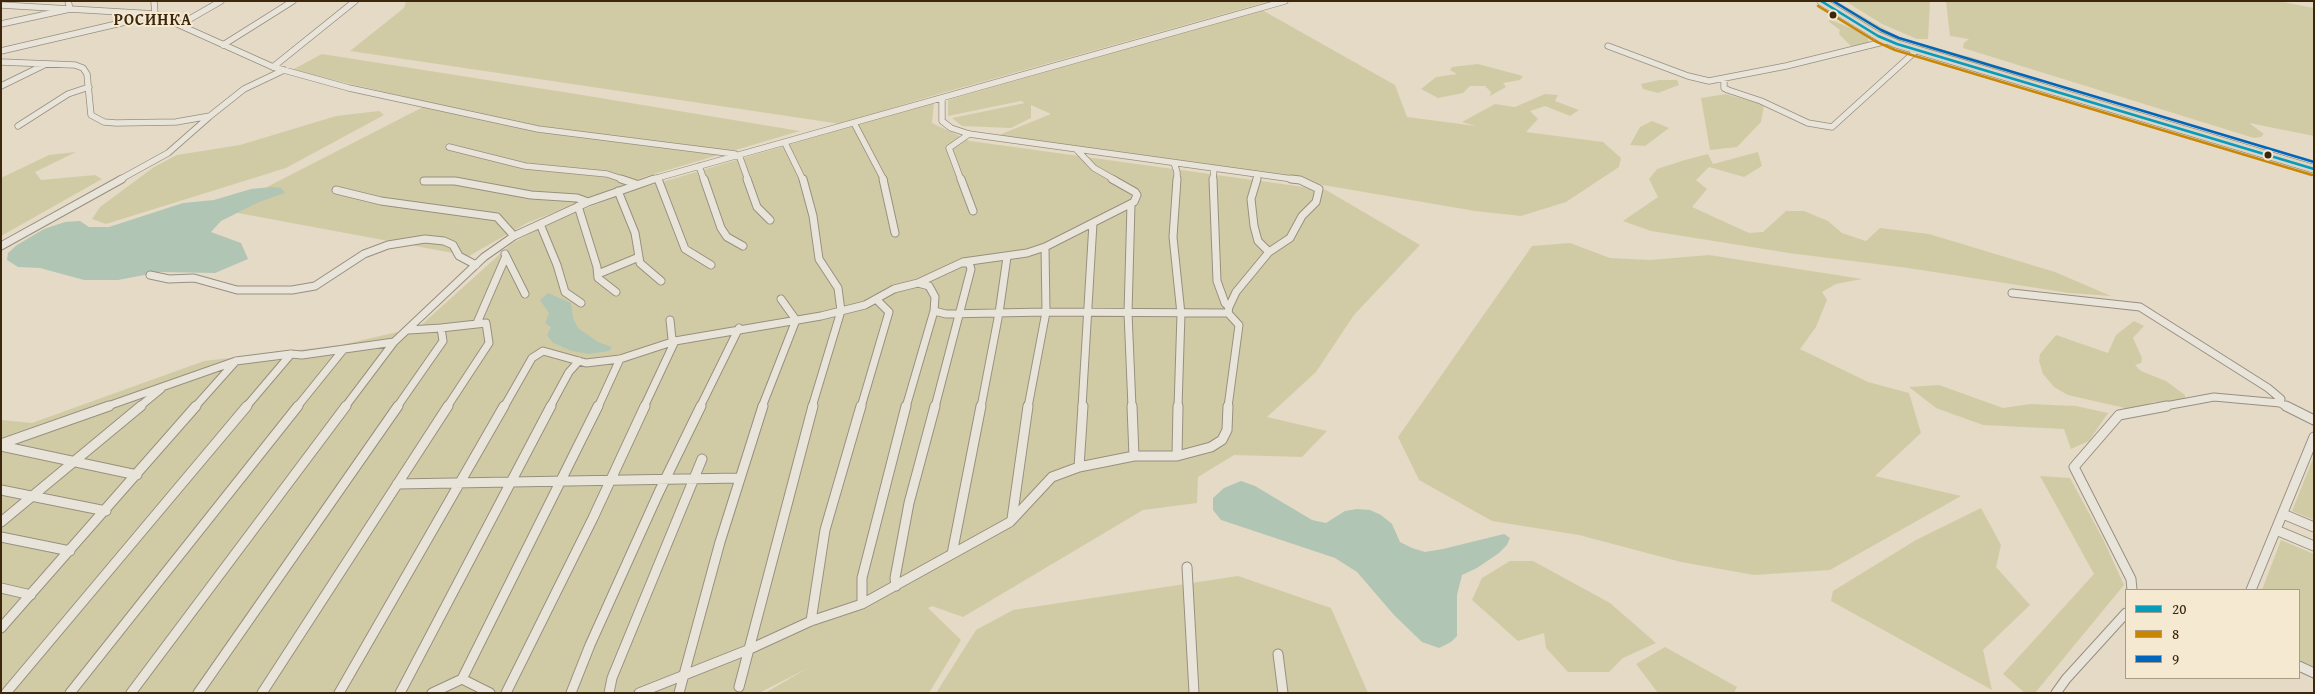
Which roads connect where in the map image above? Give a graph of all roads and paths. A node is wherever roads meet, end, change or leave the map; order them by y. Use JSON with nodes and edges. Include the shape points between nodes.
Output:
{"nodes":[{"id":1,"x":68,"y":1,"type":"edge"},
{"id":2,"x":154,"y":1,"type":"edge"},
{"id":3,"x":221,"y":1,"type":"edge"},
{"id":4,"x":293,"y":1,"type":"edge"},
{"id":5,"x":355,"y":1,"type":"edge"},
{"id":6,"x":1285,"y":1,"type":"edge"},
{"id":7,"x":1821,"y":1,"type":"edge"},
{"id":8,"x":1,"y":5,"type":"edge"},
{"id":9,"x":70,"y":9,"type":"junction"},
{"id":10,"x":155,"y":14,"type":"junction"},
{"id":11,"x":1,"y":24,"type":"edge"},
{"id":12,"x":181,"y":24,"type":"junction"},
{"id":13,"x":1887,"y":41,"type":"junction"},
{"id":14,"x":223,"y":46,"type":"junction"},
{"id":15,"x":1608,"y":46,"type":"dead end"},
{"id":16,"x":1917,"y":50,"type":"junction"},
{"id":17,"x":1,"y":51,"type":"edge"},
{"id":18,"x":1,"y":62,"type":"edge"},
{"id":19,"x":46,"y":64,"type":"junction"},
{"id":20,"x":273,"y":67,"type":"junction"},
{"id":21,"x":284,"y":70,"type":"junction"},
{"id":22,"x":1724,"y":79,"type":"junction"},
{"id":23,"x":1,"y":86,"type":"edge"},
{"id":24,"x":89,"y":87,"type":"junction"},
{"id":25,"x":942,"y":98,"type":"junction"},
{"id":26,"x":210,"y":116,"type":"junction"},
{"id":27,"x":854,"y":123,"type":"junction"},
{"id":28,"x":18,"y":126,"type":"dead end"},
{"id":29,"x":969,"y":134,"type":"junction"},
{"id":30,"x":785,"y":143,"type":"junction"},
{"id":31,"x":448,"y":147,"type":"dead end"},
{"id":32,"x":1077,"y":150,"type":"junction"},
{"id":33,"x":739,"y":155,"type":"junction"},
{"id":34,"x":1174,"y":163,"type":"junction"},
{"id":35,"x":699,"y":166,"type":"junction"},
{"id":36,"x":1214,"y":168,"type":"junction"},
{"id":37,"x":2314,"y":169,"type":"edge"},
{"id":38,"x":1258,"y":174,"type":"junction"},
{"id":39,"x":658,"y":178,"type":"junction"},
{"id":40,"x":424,"y":180,"type":"dead end"},
{"id":41,"x":636,"y":184,"type":"junction"},
{"id":42,"x":336,"y":190,"type":"dead end"},
{"id":43,"x":618,"y":191,"type":"junction"},
{"id":44,"x":588,"y":202,"type":"junction"},
{"id":45,"x":1131,"y":204,"type":"junction"},
{"id":46,"x":578,"y":206,"type":"junction"},
{"id":47,"x":974,"y":211,"type":"dead end"},
{"id":48,"x":770,"y":220,"type":"dead end"},
{"id":49,"x":1093,"y":223,"type":"junction"},
{"id":50,"x":540,"y":224,"type":"junction"},
{"id":51,"x":895,"y":233,"type":"dead end"},
{"id":52,"x":514,"y":236,"type":"junction"},
{"id":53,"x":1,"y":246,"type":"edge"},
{"id":54,"x":743,"y":246,"type":"dead end"},
{"id":55,"x":499,"y":247,"type":"junction"},
{"id":56,"x":1045,"y":247,"type":"junction"},
{"id":57,"x":1269,"y":252,"type":"junction"},
{"id":58,"x":506,"y":256,"type":"junction"},
{"id":59,"x":639,"y":256,"type":"junction"},
{"id":60,"x":1007,"y":257,"type":"junction"},
{"id":61,"x":961,"y":263,"type":"junction"},
{"id":62,"x":476,"y":265,"type":"junction"},
{"id":63,"x":711,"y":265,"type":"dead end"},
{"id":64,"x":598,"y":274,"type":"junction"},
{"id":65,"x":150,"y":276,"type":"dead end"},
{"id":66,"x":661,"y":281,"type":"dead end"},
{"id":67,"x":918,"y":283,"type":"junction"},
{"id":68,"x":616,"y":292,"type":"dead end"},
{"id":69,"x":2012,"y":292,"type":"dead end"},
{"id":70,"x":525,"y":294,"type":"dead end"},
{"id":71,"x":781,"y":299,"type":"dead end"},
{"id":72,"x":876,"y":299,"type":"junction"},
{"id":73,"x":581,"y":303,"type":"dead end"},
{"id":74,"x":1229,"y":310,"type":"junction"},
{"id":75,"x":841,"y":311,"type":"junction"},
{"id":76,"x":934,"y":311,"type":"junction"},
{"id":77,"x":1046,"y":312,"type":"junction"},
{"id":78,"x":999,"y":313,"type":"junction"},
{"id":79,"x":1087,"y":313,"type":"junction"},
{"id":80,"x":1128,"y":313,"type":"junction"},
{"id":81,"x":1181,"y":314,"type":"junction"},
{"id":82,"x":960,"y":315,"type":"junction"},
{"id":83,"x":670,"y":320,"type":"dead end"},
{"id":84,"x":796,"y":320,"type":"junction"},
{"id":85,"x":477,"y":323,"type":"junction"},
{"id":86,"x":441,"y":328,"type":"junction"},
{"id":87,"x":739,"y":328,"type":"junction"},
{"id":88,"x":409,"y":330,"type":"junction"},
{"id":89,"x":675,"y":341,"type":"junction"},
{"id":90,"x":394,"y":342,"type":"junction"},
{"id":91,"x":343,"y":350,"type":"junction"},
{"id":92,"x":291,"y":354,"type":"junction"},
{"id":93,"x":620,"y":359,"type":"junction"},
{"id":94,"x":579,"y":360,"type":"junction"},
{"id":95,"x":236,"y":361,"type":"junction"},
{"id":96,"x":166,"y":384,"type":"junction"},
{"id":97,"x":2280,"y":403,"type":"junction"},
{"id":98,"x":2314,"y":420,"type":"edge"},
{"id":99,"x":2314,"y":437,"type":"edge"},
{"id":100,"x":1,"y":445,"type":"edge"},
{"id":101,"x":1134,"y":456,"type":"junction"},
{"id":102,"x":1177,"y":456,"type":"junction"},
{"id":103,"x":702,"y":460,"type":"dead end"},
{"id":104,"x":75,"y":461,"type":"junction"},
{"id":105,"x":1079,"y":467,"type":"junction"},
{"id":106,"x":138,"y":475,"type":"junction"},
{"id":107,"x":666,"y":477,"type":"junction"},
{"id":108,"x":611,"y":478,"type":"junction"},
{"id":109,"x":740,"y":478,"type":"junction"},
{"id":110,"x":694,"y":479,"type":"junction"},
{"id":111,"x":512,"y":480,"type":"junction"},
{"id":112,"x":563,"y":480,"type":"junction"},
{"id":113,"x":460,"y":482,"type":"junction"},
{"id":114,"x":397,"y":484,"type":"junction"},
{"id":115,"x":1,"y":490,"type":"edge"},
{"id":116,"x":32,"y":497,"type":"junction"},
{"id":117,"x":106,"y":511,"type":"junction"},
{"id":118,"x":2283,"y":514,"type":"junction"},
{"id":119,"x":1,"y":522,"type":"edge"},
{"id":120,"x":1010,"y":522,"type":"junction"},
{"id":121,"x":2314,"y":527,"type":"edge"},
{"id":122,"x":2276,"y":530,"type":"junction"},
{"id":123,"x":1,"y":538,"type":"edge"},
{"id":124,"x":2314,"y":546,"type":"edge"},
{"id":125,"x":70,"y":551,"type":"junction"},
{"id":126,"x":952,"y":554,"type":"junction"},
{"id":127,"x":1186,"y":567,"type":"dead end"},
{"id":128,"x":896,"y":586,"type":"junction"},
{"id":129,"x":1,"y":588,"type":"edge"},
{"id":130,"x":2132,"y":589,"type":"edge"},
{"id":131,"x":2251,"y":589,"type":"edge"},
{"id":132,"x":31,"y":595,"type":"junction"},
{"id":133,"x":862,"y":604,"type":"junction"},
{"id":134,"x":2125,"y":614,"type":"edge"},
{"id":135,"x":811,"y":621,"type":"junction"},
{"id":136,"x":1,"y":628,"type":"edge"},
{"id":137,"x":750,"y":649,"type":"junction"},
{"id":138,"x":1278,"y":654,"type":"dead end"},
{"id":139,"x":2300,"y":666,"type":"edge"},
{"id":140,"x":2314,"y":673,"type":"edge"},
{"id":141,"x":683,"y":674,"type":"junction"},
{"id":142,"x":462,"y":679,"type":"junction"},
{"id":143,"x":739,"y":687,"type":"dead end"},
{"id":144,"x":6,"y":693,"type":"edge"},
{"id":145,"x":70,"y":693,"type":"edge"},
{"id":146,"x":131,"y":693,"type":"edge"},
{"id":147,"x":198,"y":693,"type":"edge"},
{"id":148,"x":262,"y":693,"type":"edge"},
{"id":149,"x":339,"y":693,"type":"edge"},
{"id":150,"x":400,"y":693,"type":"edge"},
{"id":151,"x":432,"y":693,"type":"edge"},
{"id":152,"x":490,"y":693,"type":"edge"},
{"id":153,"x":506,"y":693,"type":"edge"},
{"id":154,"x":572,"y":693,"type":"edge"},
{"id":155,"x":609,"y":693,"type":"edge"},
{"id":156,"x":639,"y":693,"type":"edge"},
{"id":157,"x":679,"y":693,"type":"edge"},
{"id":158,"x":1194,"y":693,"type":"edge"},
{"id":159,"x":1283,"y":693,"type":"edge"},
{"id":160,"x":2056,"y":693,"type":"edge"}],
"edges":[{"from":1,"to":9,"type":"street"},
{"from":2,"to":10,"type":"street"},
{"from":3,"to":12,"type":"street"},
{"from":4,"to":14,"type":"street"},
{"from":5,"to":20,"type":"street"},
{"from":6,"to":25,"type":"street"},
{"from":7,"to":13,"type":"main road"},
{"from":8,"to":9,"type":"street"},
{"from":9,"to":10,"type":"street"},
{"from":9,"to":11,"type":"street"},
{"from":10,"to":12,"type":"street"},
{"from":10,"to":17,"type":"street"},
{"from":12,"to":14,"type":"street"},
{"from":13,"to":16,"type":"main road"},
{"from":13,"to":22,"type":"street"},
{"from":14,"to":20,"type":"street"},
{"from":15,"to":22,"type":"street","via":[[1688,76],[1709,81]]},
{"from":16,"to":22,"type":"street","via":[[1832,127],[1808,123],[1728,90],[1724,88]]},
{"from":16,"to":37,"type":"main road"},
{"from":18,"to":19,"type":"street"},
{"from":19,"to":23,"type":"street"},
{"from":19,"to":24,"type":"street","via":[[83,68]]},
{"from":20,"to":21,"type":"street"},
{"from":21,"to":26,"type":"street","via":[[244,89]]},
{"from":21,"to":33,"type":"street","via":[[349,88],[538,130]]},
{"from":24,"to":26,"type":"street","via":[[91,115],[104,122],[167,122]]},
{"from":24,"to":28,"type":"street","via":[[68,94]]},
{"from":25,"to":27,"type":"street"},
{"from":25,"to":29,"type":"street","via":[[942,121]]},
{"from":26,"to":53,"type":"street","via":[[168,153]]},
{"from":27,"to":30,"type":"street"},
{"from":27,"to":51,"type":"street","via":[[884,181]]},
{"from":29,"to":32,"type":"street"},
{"from":29,"to":47,"type":"street","via":[[949,148]]},
{"from":30,"to":33,"type":"street"},
{"from":30,"to":75,"type":"street","via":[[802,176],[813,216],[819,259],[838,288]]},
{"from":31,"to":41,"type":"street","via":[[525,166],[607,174]]},
{"from":32,"to":34,"type":"street"},
{"from":32,"to":45,"type":"street","via":[[1094,168],[1135,192],[1137,199]]},
{"from":33,"to":35,"type":"street"},
{"from":33,"to":48,"type":"street","via":[[757,206]]},
{"from":34,"to":36,"type":"street"},
{"from":34,"to":81,"type":"street","via":[[1177,172],[1173,237]]},
{"from":35,"to":39,"type":"street"},
{"from":35,"to":54,"type":"street","via":[[721,228],[727,237]]},
{"from":36,"to":38,"type":"street"},
{"from":36,"to":74,"type":"street","via":[[1212,191],[1217,281]]},
{"from":38,"to":57,"type":"street","via":[[1251,199],[1254,226],[1258,241]]},
{"from":38,"to":57,"type":"street","via":[[1300,180],[1319,189],[1316,202],[1302,216],[1290,238]]},
{"from":39,"to":41,"type":"street"},
{"from":39,"to":63,"type":"street","via":[[685,249]]},
{"from":40,"to":44,"type":"street","via":[[456,181]]},
{"from":41,"to":43,"type":"street"},
{"from":42,"to":52,"type":"street","via":[[381,201],[497,216]]},
{"from":43,"to":44,"type":"street"},
{"from":43,"to":59,"type":"street"},
{"from":44,"to":46,"type":"street"},
{"from":45,"to":49,"type":"street"},
{"from":45,"to":80,"type":"street"},
{"from":46,"to":50,"type":"street"},
{"from":46,"to":64,"type":"street"},
{"from":49,"to":56,"type":"street"},
{"from":49,"to":79,"type":"street"},
{"from":50,"to":52,"type":"street"},
{"from":50,"to":73,"type":"street","via":[[565,292]]},
{"from":52,"to":55,"type":"street"},
{"from":55,"to":58,"type":"street"},
{"from":55,"to":62,"type":"street"},
{"from":56,"to":60,"type":"street"},
{"from":56,"to":77,"type":"street"},
{"from":57,"to":74,"type":"street","via":[[1236,292]]},
{"from":58,"to":70,"type":"street"},
{"from":58,"to":85,"type":"street"},
{"from":59,"to":64,"type":"street"},
{"from":59,"to":66,"type":"street","via":[[640,263]]},
{"from":60,"to":61,"type":"street"},
{"from":60,"to":78,"type":"street"},
{"from":61,"to":67,"type":"street"},
{"from":61,"to":82,"type":"street","via":[[969,263],[971,269]]},
{"from":62,"to":65,"type":"street","via":[[459,256],[453,246],[444,241],[425,239],[388,245],[364,254],[315,286],[292,290],[237,290],[194,278]]},
{"from":62,"to":88,"type":"street"},
{"from":64,"to":68,"type":"street","via":[[598,278]]},
{"from":67,"to":72,"type":"street","via":[[894,289]]},
{"from":67,"to":76,"type":"street","via":[[929,286],[935,296]]},
{"from":69,"to":97,"type":"street","via":[[2140,307],[2268,388],[2281,399]]},
{"from":71,"to":84,"type":"street"},
{"from":72,"to":75,"type":"street"},
{"from":72,"to":135,"type":"street","via":[[889,312],[826,530]]},
{"from":74,"to":81,"type":"street"},
{"from":74,"to":102,"type":"street","via":[[1239,325],[1228,393],[1227,430],[1218,444]]},
{"from":75,"to":84,"type":"street"},
{"from":75,"to":137,"type":"street","via":[[819,382]]},
{"from":76,"to":82,"type":"street"},
{"from":76,"to":133,"type":"street","via":[[862,578]]},
{"from":77,"to":78,"type":"street"},
{"from":77,"to":79,"type":"street"},
{"from":77,"to":120,"type":"street"},
{"from":78,"to":82,"type":"street"},
{"from":78,"to":126,"type":"street"},
{"from":79,"to":80,"type":"street"},
{"from":79,"to":105,"type":"street"},
{"from":80,"to":81,"type":"street"},
{"from":80,"to":101,"type":"street"},
{"from":81,"to":102,"type":"street"},
{"from":82,"to":128,"type":"street","via":[[909,503]]},
{"from":83,"to":89,"type":"street"},
{"from":84,"to":87,"type":"street"},
{"from":84,"to":109,"type":"street","via":[[767,392]]},
{"from":85,"to":86,"type":"street"},
{"from":85,"to":114,"type":"street","via":[[486,323],[490,343]]},
{"from":86,"to":88,"type":"street"},
{"from":86,"to":147,"type":"street","via":[[443,341]]},
{"from":87,"to":89,"type":"street"},
{"from":87,"to":107,"type":"street"},
{"from":88,"to":90,"type":"street"},
{"from":89,"to":93,"type":"street"},
{"from":89,"to":108,"type":"street"},
{"from":90,"to":91,"type":"street"},
{"from":90,"to":146,"type":"street"},
{"from":91,"to":92,"type":"street"},
{"from":91,"to":145,"type":"street"},
{"from":92,"to":95,"type":"street"},
{"from":92,"to":144,"type":"street"},
{"from":93,"to":94,"type":"street","via":[[586,363]]},
{"from":93,"to":112,"type":"street"},
{"from":94,"to":111,"type":"street","via":[[569,372]]},
{"from":94,"to":113,"type":"street","via":[[543,351],[532,358]]},
{"from":95,"to":96,"type":"street"},
{"from":95,"to":106,"type":"street"},
{"from":96,"to":100,"type":"street"},
{"from":96,"to":104,"type":"street"},
{"from":97,"to":98,"type":"street"},
{"from":97,"to":130,"type":"street","via":[[2214,397],[2120,414],[2078,461],[2074,467],[2131,579]]},
{"from":99,"to":118,"type":"street"},
{"from":100,"to":104,"type":"street"},
{"from":101,"to":102,"type":"street"},
{"from":101,"to":105,"type":"street"},
{"from":103,"to":110,"type":"street"},
{"from":104,"to":106,"type":"street"},
{"from":104,"to":116,"type":"street"},
{"from":105,"to":120,"type":"street","via":[[1052,477]]},
{"from":106,"to":117,"type":"street"},
{"from":107,"to":108,"type":"street"},
{"from":107,"to":110,"type":"street"},
{"from":107,"to":154,"type":"street","via":[[590,645]]},
{"from":108,"to":112,"type":"street"},
{"from":108,"to":153,"type":"street"},
{"from":109,"to":110,"type":"street"},
{"from":109,"to":141,"type":"street"},
{"from":110,"to":155,"type":"street","via":[[612,678]]},
{"from":111,"to":112,"type":"street"},
{"from":111,"to":113,"type":"street"},
{"from":111,"to":150,"type":"street"},
{"from":112,"to":142,"type":"street"},
{"from":113,"to":114,"type":"street"},
{"from":113,"to":149,"type":"street"},
{"from":114,"to":148,"type":"street"},
{"from":115,"to":116,"type":"street"},
{"from":116,"to":117,"type":"street"},
{"from":116,"to":119,"type":"street"},
{"from":117,"to":125,"type":"street"},
{"from":118,"to":121,"type":"street"},
{"from":118,"to":122,"type":"street"},
{"from":120,"to":126,"type":"street"},
{"from":122,"to":124,"type":"street"},
{"from":122,"to":131,"type":"street"},
{"from":123,"to":125,"type":"street"},
{"from":125,"to":132,"type":"street"},
{"from":126,"to":128,"type":"street"},
{"from":127,"to":158,"type":"street"},
{"from":128,"to":133,"type":"street"},
{"from":129,"to":132,"type":"street"},
{"from":132,"to":136,"type":"street"},
{"from":133,"to":135,"type":"street"},
{"from":134,"to":160,"type":"street"},
{"from":135,"to":137,"type":"street"},
{"from":137,"to":141,"type":"street"},
{"from":137,"to":143,"type":"street"},
{"from":138,"to":159,"type":"street"},
{"from":139,"to":140,"type":"street"},
{"from":141,"to":156,"type":"street"},
{"from":141,"to":157,"type":"street"},
{"from":142,"to":151,"type":"street"},
{"from":142,"to":152,"type":"street"}]}
